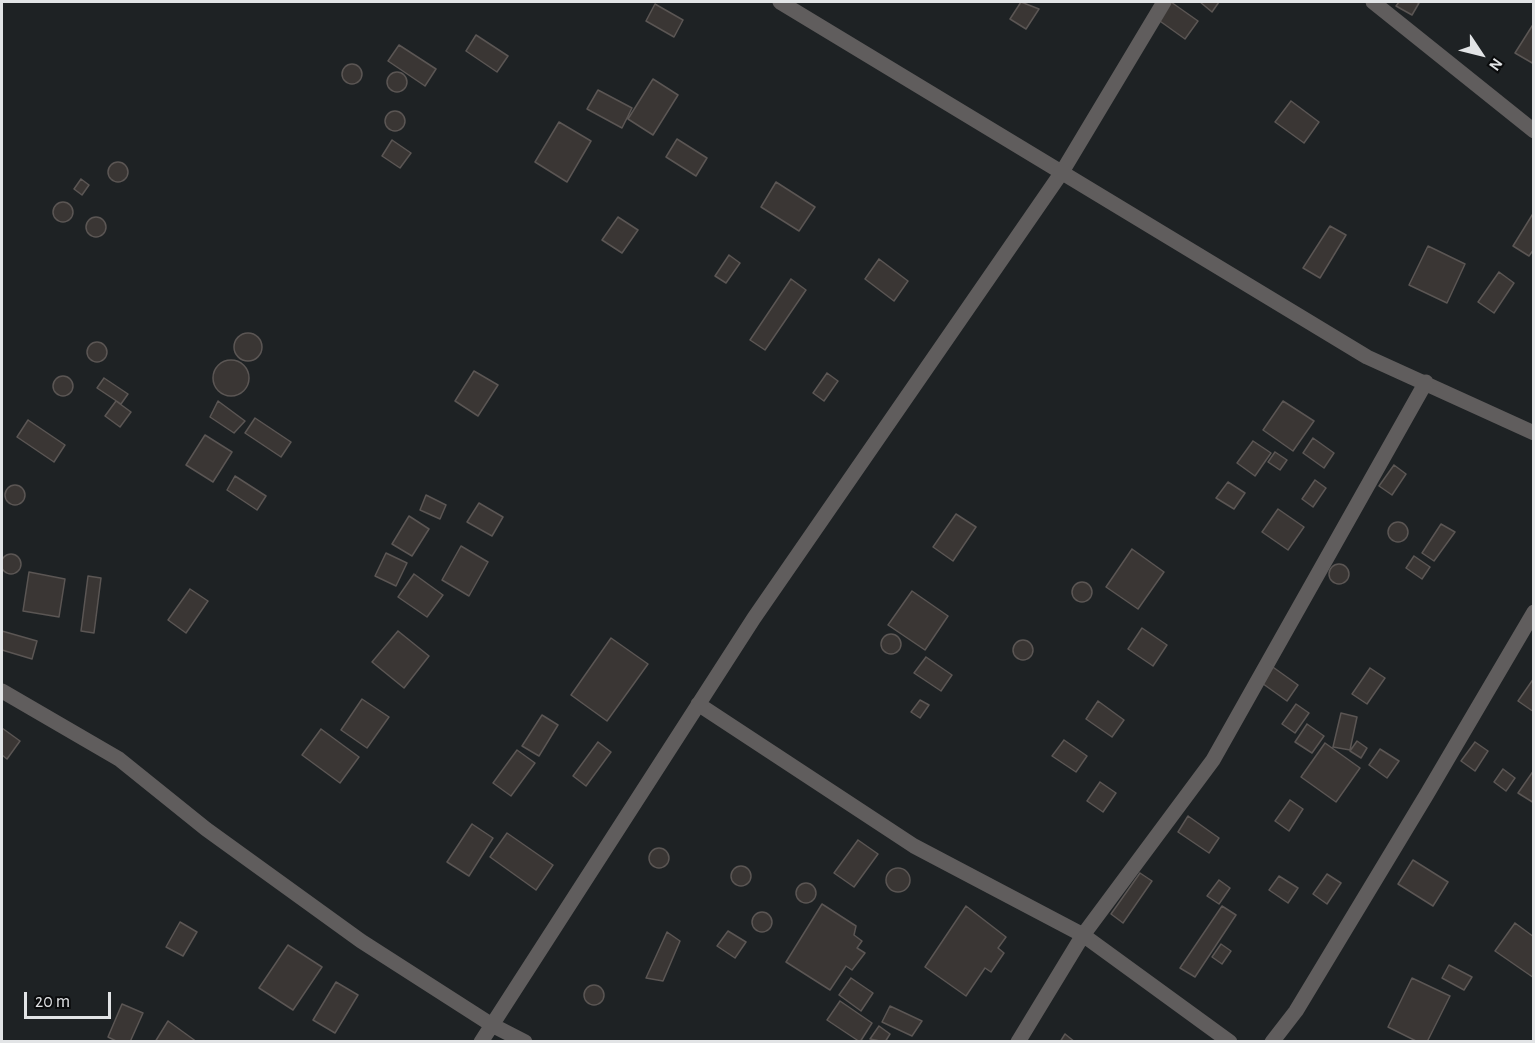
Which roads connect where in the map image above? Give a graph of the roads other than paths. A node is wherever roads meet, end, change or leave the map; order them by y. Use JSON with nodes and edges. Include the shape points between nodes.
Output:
{"nodes":[{"id":1,"x":780,"y":2,"type":"edge"},
{"id":2,"x":1164,"y":2,"type":"edge"},
{"id":3,"x":1373,"y":2,"type":"edge"},
{"id":4,"x":1533,"y":131,"type":"edge"},
{"id":5,"x":1062,"y":172,"type":"junction"},
{"id":6,"x":1426,"y":382,"type":"junction"},
{"id":7,"x":1533,"y":432,"type":"edge"},
{"id":8,"x":1533,"y":612,"type":"edge"},
{"id":9,"x":2,"y":691,"type":"edge"},
{"id":10,"x":698,"y":704,"type":"junction"},
{"id":11,"x":1083,"y":935,"type":"junction"},
{"id":12,"x":492,"y":1024,"type":"junction"},
{"id":13,"x":481,"y":1041,"type":"edge"},
{"id":14,"x":525,"y":1041,"type":"edge"},
{"id":15,"x":1018,"y":1041,"type":"edge"},
{"id":16,"x":1230,"y":1041,"type":"edge"},
{"id":17,"x":1272,"y":1041,"type":"edge"}],
"edges":[{"from":1,"to":5,"type":"street"},
{"from":2,"to":5,"type":"street"},
{"from":3,"to":4,"type":"street"},
{"from":5,"to":6,"type":"street","via":[[1367,357]]},
{"from":5,"to":10,"type":"street"},
{"from":6,"to":7,"type":"street"},
{"from":6,"to":11,"type":"street","via":[[1213,760]]},
{"from":8,"to":17,"type":"street","via":[[1428,794],[1308,991]]},
{"from":9,"to":12,"type":"street","via":[[119,759],[206,829],[361,941]]},
{"from":10,"to":11,"type":"street","via":[[914,846]]},
{"from":10,"to":12,"type":"street"},
{"from":11,"to":15,"type":"street"},
{"from":11,"to":16,"type":"street"},
{"from":12,"to":13,"type":"street"},
{"from":12,"to":14,"type":"street"}]}
